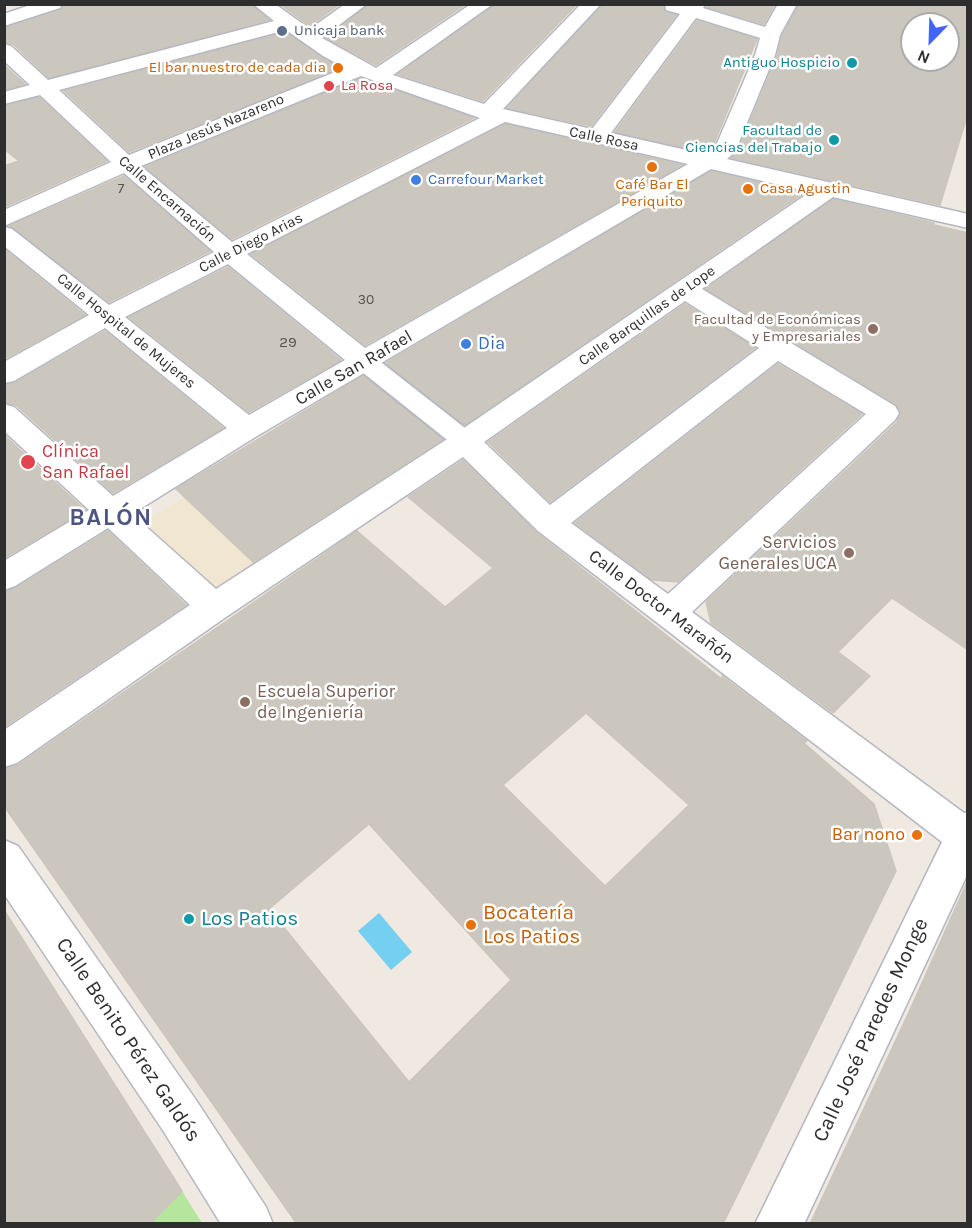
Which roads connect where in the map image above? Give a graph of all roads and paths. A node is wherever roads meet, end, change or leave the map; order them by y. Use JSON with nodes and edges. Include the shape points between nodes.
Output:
{"nodes":[{"id":1,"x":358,"y":4,"type":"edge"},
{"id":2,"x":484,"y":4,"type":"edge"},
{"id":3,"x":592,"y":4,"type":"edge"},
{"id":4,"x":669,"y":4,"type":"edge"},
{"id":5,"x":788,"y":4,"type":"edge"},
{"id":6,"x":47,"y":5,"type":"edge"},
{"id":7,"x":266,"y":6,"type":"edge"},
{"id":8,"x":695,"y":8,"type":"edge"},
{"id":9,"x":4,"y":20,"type":"edge"},
{"id":10,"x":289,"y":23,"type":"junction"},
{"id":11,"x":770,"y":35,"type":"junction"},
{"id":12,"x":309,"y":38,"type":"junction"},
{"id":13,"x":4,"y":50,"type":"edge"},
{"id":14,"x":370,"y":72,"type":"junction"},
{"id":15,"x":46,"y":88,"type":"junction"},
{"id":16,"x":4,"y":99,"type":"edge"},
{"id":17,"x":493,"y":115,"type":"junction"},
{"id":18,"x":597,"y":137,"type":"junction"},
{"id":19,"x":705,"y":161,"type":"junction"},
{"id":20,"x":126,"y":164,"type":"junction"},
{"id":21,"x":828,"y":190,"type":"junction"},
{"id":22,"x":4,"y":219,"type":"edge"},
{"id":23,"x":968,"y":221,"type":"edge"},
{"id":24,"x":4,"y":234,"type":"edge"},
{"id":25,"x":230,"y":253,"type":"junction"},
{"id":26,"x":685,"y":289,"type":"junction"},
{"id":27,"x":106,"y":316,"type":"junction"},
{"id":28,"x":777,"y":348,"type":"junction"},
{"id":29,"x":365,"y":362,"type":"junction"},
{"id":30,"x":4,"y":374,"type":"edge"},
{"id":31,"x":4,"y":414,"type":"edge"},
{"id":32,"x":247,"y":429,"type":"junction"},
{"id":33,"x":465,"y":441,"type":"junction"},
{"id":34,"x":112,"y":512,"type":"junction"},
{"id":35,"x":549,"y":523,"type":"junction"},
{"id":36,"x":4,"y":577,"type":"edge"},
{"id":37,"x":214,"y":607,"type":"junction"},
{"id":38,"x":670,"y":612,"type":"junction"},
{"id":39,"x":4,"y":752,"type":"edge"},
{"id":40,"x":966,"y":835,"type":"edge"},
{"id":41,"x":4,"y":859,"type":"edge"},
{"id":42,"x":249,"y":1224,"type":"edge"},
{"id":43,"x":779,"y":1224,"type":"edge"}],
"edges":[{"from":1,"to":12,"type":"street"},
{"from":2,"to":14,"type":"street","name":"Plaza Jesús Nazareno"},
{"from":3,"to":17,"type":"street","name":"Calle Diego Arias"},
{"from":4,"to":8,"type":"street"},
{"from":5,"to":11,"type":"street","name":"Calle San Rafael"},
{"from":6,"to":9,"type":"street"},
{"from":7,"to":10,"type":"street","name":"Calle Rosa"},
{"from":8,"to":11,"type":"street"},
{"from":8,"to":18,"type":"street"},
{"from":10,"to":12,"type":"street","name":"Calle Rosa"},
{"from":10,"to":15,"type":"street"},
{"from":11,"to":19,"type":"street","name":"Calle San Rafael","via":[[724,152]]},
{"from":12,"to":14,"type":"street","name":"Calle Rosa"},
{"from":13,"to":15,"type":"street","name":"Calle Encarnación"},
{"from":14,"to":17,"type":"street","name":"Calle Rosa"},
{"from":14,"to":20,"type":"street","name":"Plaza Jesús Nazareno"},
{"from":15,"to":16,"type":"street"},
{"from":15,"to":20,"type":"street","name":"Calle Encarnación"},
{"from":17,"to":18,"type":"street","name":"Calle Rosa"},
{"from":17,"to":25,"type":"street","name":"Calle Diego Arias"},
{"from":18,"to":19,"type":"street","name":"Calle Rosa"},
{"from":19,"to":21,"type":"street","name":"Calle Rosa"},
{"from":19,"to":29,"type":"street","name":"Calle San Rafael"},
{"from":20,"to":22,"type":"street","name":"Plaza Jesús Nazareno"},
{"from":20,"to":25,"type":"street","name":"Calle Encarnación"},
{"from":21,"to":23,"type":"street","name":"Calle Rosa"},
{"from":21,"to":26,"type":"street","name":"Calle Barquillas de Lope"},
{"from":24,"to":27,"type":"street","name":"Calle Hospital de Mujeres"},
{"from":25,"to":27,"type":"street","name":"Calle Diego Arias"},
{"from":25,"to":29,"type":"street","name":"Calle Encarnación"},
{"from":26,"to":28,"type":"street"},
{"from":26,"to":33,"type":"street","name":"Calle Barquillas de Lope"},
{"from":27,"to":30,"type":"street","name":"Calle Diego Arias"},
{"from":27,"to":32,"type":"street","name":"Calle Hospital de Mujeres"},
{"from":28,"to":35,"type":"street"},
{"from":28,"to":38,"type":"street","via":[[885,413]]},
{"from":29,"to":32,"type":"street","name":"Calle San Rafael"},
{"from":29,"to":33,"type":"street","name":"Calle Doctor Marañón"},
{"from":31,"to":34,"type":"street"},
{"from":32,"to":34,"type":"street","name":"Calle San Rafael"},
{"from":33,"to":35,"type":"street","name":"Calle Doctor Marañón"},
{"from":33,"to":37,"type":"street","name":"Calle Barquillas de Lope"},
{"from":34,"to":36,"type":"street","name":"Calle San Rafael"},
{"from":34,"to":37,"type":"street"},
{"from":35,"to":38,"type":"street","name":"Calle Doctor Marañón"},
{"from":37,"to":39,"type":"street","name":"Calle Barquillas de Lope"},
{"from":38,"to":40,"type":"street","name":"Calle Doctor Marañón"},
{"from":40,"to":43,"type":"street","name":"Calle José Paredes Monge"},
{"from":41,"to":42,"type":"street","name":"Calle Benito Pérez Galdós"}]}
